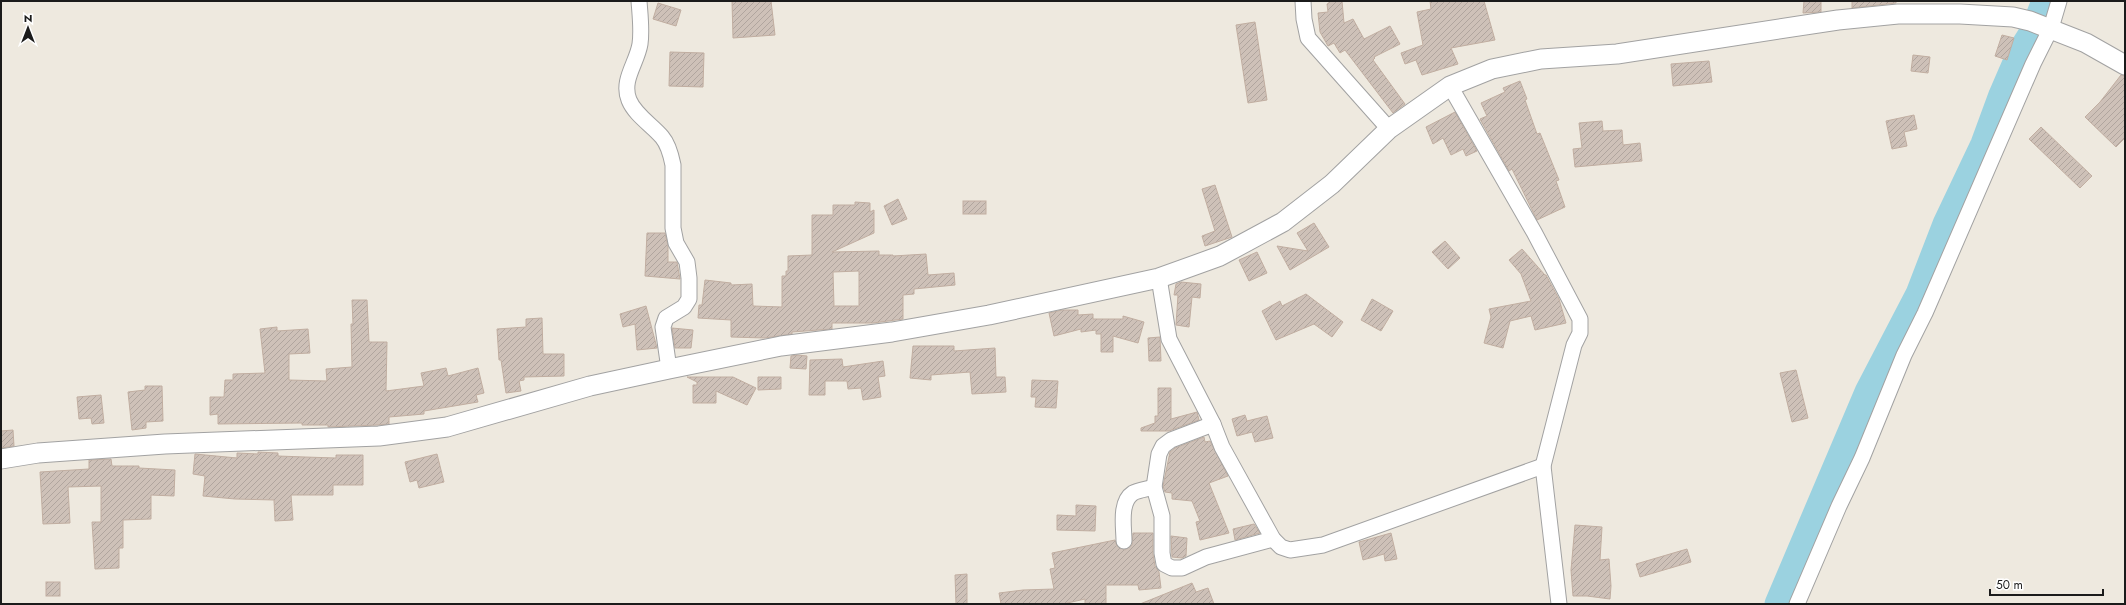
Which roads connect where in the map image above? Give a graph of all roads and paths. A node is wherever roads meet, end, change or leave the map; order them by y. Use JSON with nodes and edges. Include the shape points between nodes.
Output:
{"nodes":[{"id":1,"x":639,"y":1,"type":"edge"},
{"id":2,"x":1303,"y":1,"type":"edge"},
{"id":3,"x":2060,"y":1,"type":"edge"},
{"id":4,"x":2050,"y":27,"type":"junction"},
{"id":5,"x":2125,"y":65,"type":"edge"},
{"id":6,"x":1450,"y":86,"type":"junction"},
{"id":7,"x":1389,"y":129,"type":"junction"},
{"id":8,"x":1159,"y":278,"type":"junction"},
{"id":9,"x":669,"y":368,"type":"junction"},
{"id":10,"x":1212,"y":424,"type":"junction"},
{"id":11,"x":1,"y":459,"type":"edge"},
{"id":12,"x":1543,"y":466,"type":"junction"},
{"id":13,"x":1154,"y":487,"type":"junction"},
{"id":14,"x":1273,"y":539,"type":"junction"},
{"id":15,"x":1124,"y":541,"type":"dead end"},
{"id":16,"x":1559,"y":604,"type":"edge"},
{"id":17,"x":1797,"y":604,"type":"edge"}],
"edges":[{"from":1,"to":9,"type":"street","via":[[640,45],[629,75],[628,93],[636,110],[662,136],[671,155],[674,238],[689,271],[688,299],[684,307],[666,318],[663,327]]},
{"from":2,"to":7,"type":"street","via":[[1308,38]]},
{"from":3,"to":4,"type":"street"},
{"from":4,"to":5,"type":"street"},
{"from":4,"to":6,"type":"street","via":[[2013,17],[1898,14],[1838,20],[1616,54],[1541,59],[1492,69]]},
{"from":4,"to":17,"type":"street"},
{"from":6,"to":7,"type":"street"},
{"from":6,"to":12,"type":"street","via":[[1534,232],[1580,319],[1580,333],[1574,345]]},
{"from":7,"to":8,"type":"street","via":[[1332,184],[1283,222],[1220,256]]},
{"from":8,"to":9,"type":"street","via":[[989,315],[892,332],[781,346]]},
{"from":8,"to":10,"type":"street","via":[[1169,339]]},
{"from":9,"to":11,"type":"street","via":[[590,386],[447,427],[379,436],[165,444],[38,453]]},
{"from":10,"to":13,"type":"street","via":[[1171,440],[1164,446],[1156,465]]},
{"from":10,"to":14,"type":"street"},
{"from":12,"to":14,"type":"street","via":[[1323,545],[1290,550],[1281,547]]},
{"from":12,"to":16,"type":"street"},
{"from":13,"to":14,"type":"street","via":[[1162,516],[1164,564],[1172,568],[1182,568],[1206,557]]},
{"from":13,"to":15,"type":"street","via":[[1133,493],[1128,498],[1124,508]]}]}
